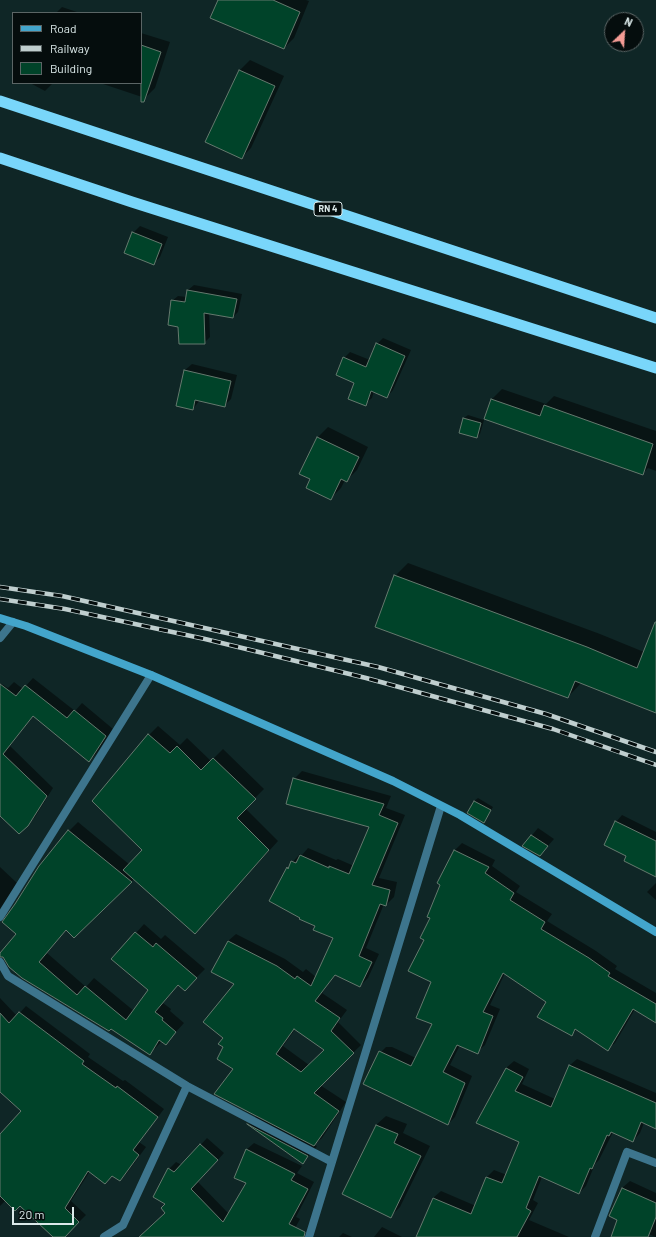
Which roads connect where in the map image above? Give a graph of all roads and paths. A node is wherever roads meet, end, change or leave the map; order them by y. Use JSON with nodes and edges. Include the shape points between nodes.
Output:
{"nodes":[{"id":1,"x":0,"y":101,"type":"edge"},
{"id":2,"x":0,"y":158,"type":"edge"},
{"id":3,"x":656,"y":318,"type":"edge"},
{"id":4,"x":656,"y":368,"type":"edge"},
{"id":5,"x":0,"y":618,"type":"edge"},
{"id":6,"x":13,"y":622,"type":"junction"},
{"id":7,"x":0,"y":638,"type":"edge"},
{"id":8,"x":151,"y":675,"type":"junction"},
{"id":9,"x":442,"y":806,"type":"junction"},
{"id":10,"x":0,"y":917,"type":"edge"},
{"id":11,"x":656,"y":932,"type":"edge"},
{"id":12,"x":0,"y":962,"type":"edge"},
{"id":13,"x":187,"y":1086,"type":"junction"},
{"id":14,"x":332,"y":1162,"type":"junction"},
{"id":15,"x":656,"y":1163,"type":"edge"},
{"id":16,"x":104,"y":1237,"type":"edge"},
{"id":17,"x":309,"y":1237,"type":"edge"},
{"id":18,"x":595,"y":1237,"type":"edge"}],
"edges":[{"from":1,"to":3,"type":"highway","number":"RN 4"},
{"from":2,"to":4,"type":"highway"},
{"from":5,"to":6,"type":"main road"},
{"from":6,"to":7,"type":"street"},
{"from":6,"to":8,"type":"main road"},
{"from":8,"to":9,"type":"main road","via":[[386,778]]},
{"from":8,"to":10,"type":"street"},
{"from":9,"to":11,"type":"main road"},
{"from":9,"to":14,"type":"street"},
{"from":12,"to":13,"type":"street","via":[[8,976]]},
{"from":13,"to":14,"type":"street"},
{"from":13,"to":16,"type":"street","via":[[123,1225]]},
{"from":14,"to":17,"type":"street"},
{"from":15,"to":18,"type":"street","via":[[627,1152]]}]}
